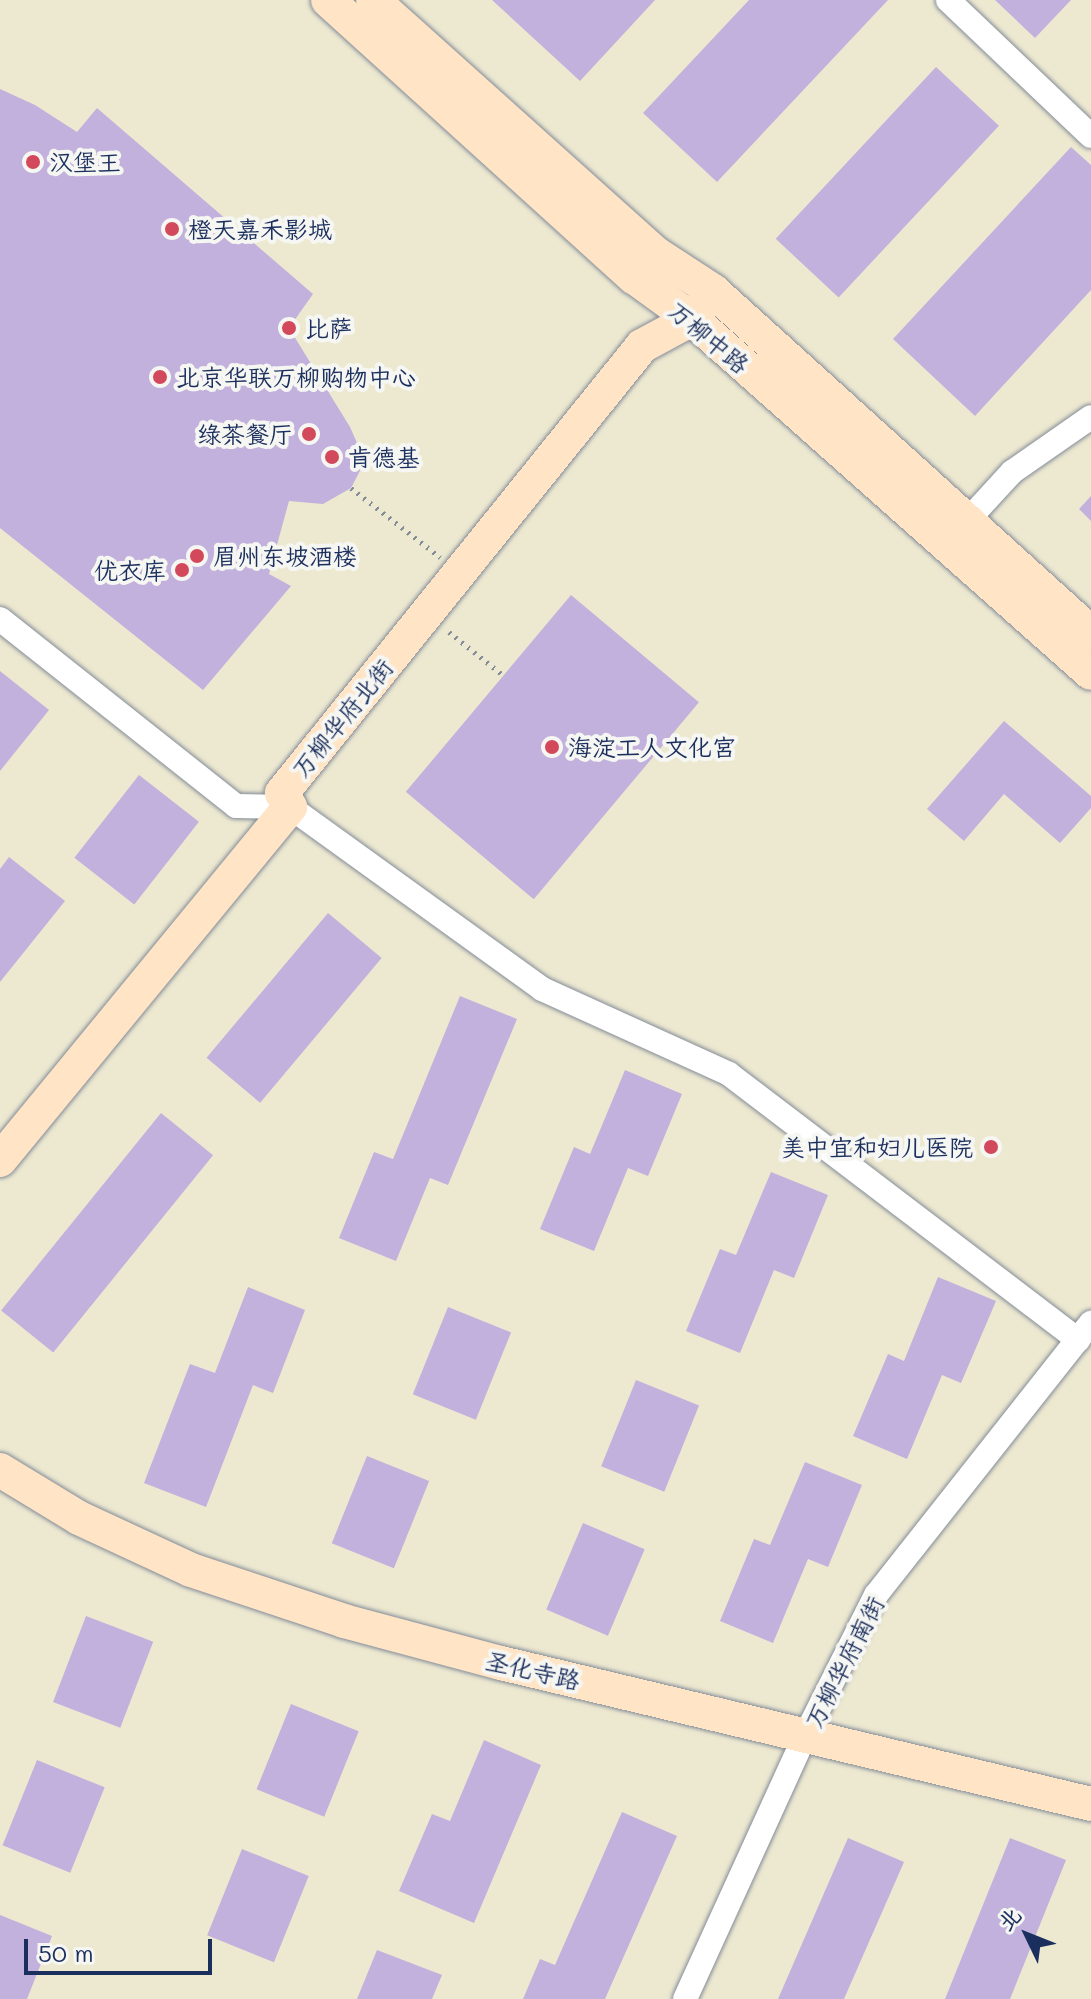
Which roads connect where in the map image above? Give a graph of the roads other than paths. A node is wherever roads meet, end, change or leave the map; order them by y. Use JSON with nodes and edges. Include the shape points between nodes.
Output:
{"nodes":[{"id":1,"x":328,"y":0,"type":"edge"},
{"id":2,"x":373,"y":0,"type":"edge"},
{"id":3,"x":948,"y":0,"type":"edge"},
{"id":4,"x":1091,"y":136,"type":"edge"},
{"id":5,"x":713,"y":291,"type":"junction"},
{"id":6,"x":692,"y":319,"type":"junction"},
{"id":7,"x":1091,"y":417,"type":"edge"},
{"id":8,"x":967,"y":521,"type":"junction"},
{"id":9,"x":0,"y":619,"type":"edge"},
{"id":10,"x":1091,"y":633,"type":"edge"},
{"id":11,"x":1091,"y":673,"type":"edge"},
{"id":12,"x":290,"y":807,"type":"junction"},
{"id":13,"x":0,"y":1160,"type":"edge"},
{"id":14,"x":1084,"y":1332,"type":"edge"},
{"id":15,"x":0,"y":1470,"type":"edge"},
{"id":16,"x":806,"y":1734,"type":"junction"},
{"id":17,"x":1091,"y":1804,"type":"edge"},
{"id":18,"x":685,"y":1999,"type":"edge"}],
"edges":[{"from":1,"to":6,"type":"street","name":"万柳中路","via":[[634,277]]},
{"from":2,"to":5,"type":"street","name":"万柳中路","via":[[655,253]]},
{"from":3,"to":4,"type":"street"},
{"from":5,"to":6,"type":"street","name":"万柳华府北街"},
{"from":5,"to":8,"type":"street","name":"万柳中路"},
{"from":6,"to":11,"type":"street","name":"万柳中路"},
{"from":6,"to":12,"type":"street","name":"万柳华府北街","via":[[642,346],[282,793]]},
{"from":7,"to":8,"type":"street","via":[[1012,472]]},
{"from":8,"to":10,"type":"street","name":"万柳中路"},
{"from":9,"to":12,"type":"street","via":[[236,806]]},
{"from":12,"to":13,"type":"street","name":"万柳华府北街"},
{"from":12,"to":14,"type":"street","via":[[542,989],[729,1074]]},
{"from":14,"to":16,"type":"street","name":"万柳华府南街","via":[[876,1595]]},
{"from":15,"to":16,"type":"street","name":"圣化寺路","via":[[79,1518],[191,1570],[344,1621]]},
{"from":16,"to":17,"type":"street","name":"圣化寺路"},
{"from":16,"to":18,"type":"street","name":"万柳华府南街"}]}
